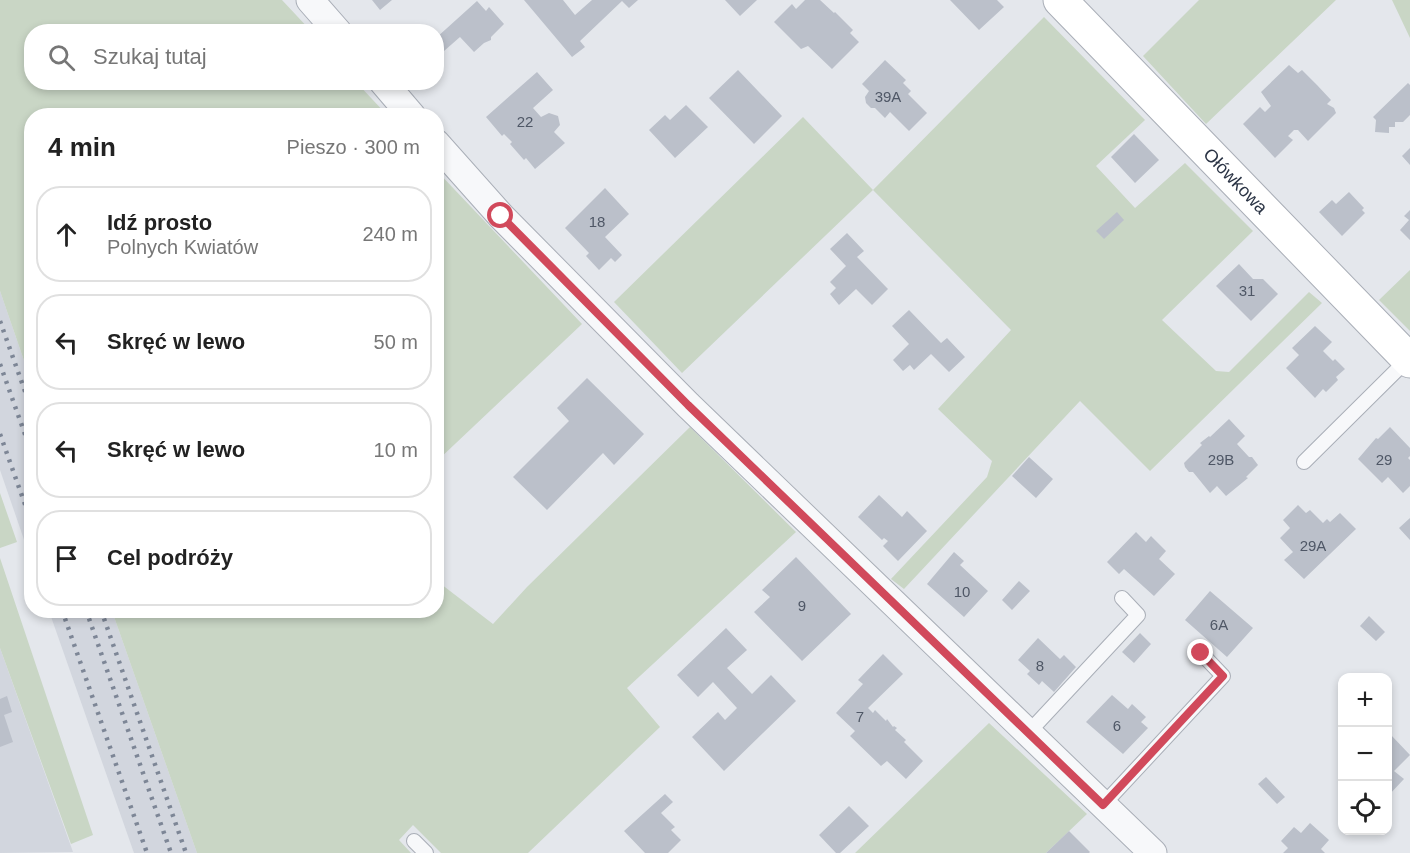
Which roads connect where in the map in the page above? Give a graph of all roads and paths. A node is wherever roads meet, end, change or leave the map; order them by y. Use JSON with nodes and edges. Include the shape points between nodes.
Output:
{"nodes":[{"id":1,"x":310,"y":0,"type":"edge"},
{"id":2,"x":1060,"y":0,"type":"edge"},
{"id":3,"x":331,"y":24,"type":"edge"},
{"id":4,"x":390,"y":90,"type":"edge"},
{"id":5,"x":405,"y":108,"type":"edge"},
{"id":6,"x":444,"y":152,"type":"edge"},
{"id":7,"x":1409,"y":360,"type":"edge"},
{"id":8,"x":1305,"y":462,"type":"dead end"},
{"id":9,"x":1122,"y":598,"type":"dead end"},
{"id":10,"x":1201,"y":653,"type":"dead end"},
{"id":11,"x":1028,"y":733,"type":"junction"},
{"id":12,"x":1103,"y":805,"type":"junction"},
{"id":13,"x":414,"y":841,"type":"dead end"},
{"id":14,"x":426,"y":853,"type":"edge"},
{"id":15,"x":1152,"y":853,"type":"edge"}],
"edges":[{"from":1,"to":3,"type":"street"},
{"from":2,"to":7,"type":"street","name":"Ołówkowa"},
{"from":4,"to":5,"type":"street"},
{"from":6,"to":11,"type":"street","via":[[501,216],[688,405]]},
{"from":7,"to":8,"type":"lane"},
{"from":9,"to":11,"type":"lane","via":[[1138,615]]},
{"from":10,"to":12,"type":"lane","via":[[1223,676]]},
{"from":11,"to":12,"type":"street"},
{"from":12,"to":15,"type":"street"},
{"from":13,"to":14,"type":"lane"}]}
